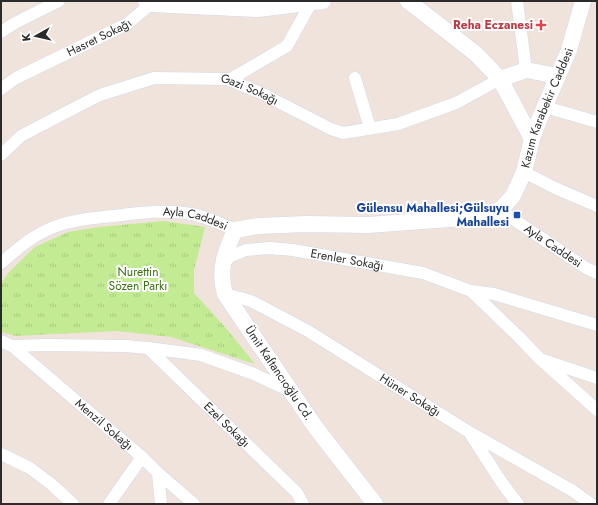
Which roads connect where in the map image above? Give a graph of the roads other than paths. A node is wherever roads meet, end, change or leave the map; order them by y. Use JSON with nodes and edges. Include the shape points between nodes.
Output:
{"nodes":[{"id":1,"x":59,"y":1,"type":"edge"},
{"id":2,"x":408,"y":1,"type":"edge"},
{"id":3,"x":517,"y":1,"type":"edge"},
{"id":4,"x":583,"y":1,"type":"edge"},
{"id":5,"x":148,"y":2,"type":"edge"},
{"id":6,"x":317,"y":2,"type":"edge"},
{"id":7,"x":1,"y":32,"type":"edge"},
{"id":8,"x":526,"y":70,"type":"junction"},
{"id":9,"x":558,"y":76,"type":"junction"},
{"id":10,"x":355,"y":78,"type":"dead end"},
{"id":11,"x":500,"y":79,"type":"junction"},
{"id":12,"x":229,"y":80,"type":"junction"},
{"id":13,"x":1,"y":89,"type":"edge"},
{"id":14,"x":545,"y":107,"type":"junction"},
{"id":15,"x":597,"y":122,"type":"edge"},
{"id":16,"x":370,"y":128,"type":"junction"},
{"id":17,"x":532,"y":139,"type":"junction"},
{"id":18,"x":1,"y":155,"type":"edge"},
{"id":19,"x":524,"y":172,"type":"junction"},
{"id":20,"x":597,"y":206,"type":"edge"},
{"id":21,"x":500,"y":210,"type":"junction"},
{"id":22,"x":235,"y":230,"type":"junction"},
{"id":23,"x":1,"y":263,"type":"edge"},
{"id":24,"x":223,"y":263,"type":"junction"},
{"id":25,"x":597,"y":273,"type":"edge"},
{"id":26,"x":471,"y":291,"type":"junction"},
{"id":27,"x":225,"y":294,"type":"junction"},
{"id":28,"x":597,"y":325,"type":"edge"},
{"id":29,"x":1,"y":341,"type":"edge"},
{"id":30,"x":12,"y":346,"type":"junction"},
{"id":31,"x":148,"y":348,"type":"junction"},
{"id":32,"x":539,"y":358,"type":"junction"},
{"id":33,"x":597,"y":378,"type":"edge"},
{"id":34,"x":290,"y":391,"type":"junction"},
{"id":35,"x":597,"y":410,"type":"edge"},
{"id":36,"x":469,"y":432,"type":"junction"},
{"id":37,"x":1,"y":454,"type":"edge"},
{"id":38,"x":142,"y":457,"type":"junction"},
{"id":39,"x":158,"y":474,"type":"junction"},
{"id":40,"x":73,"y":504,"type":"edge"},
{"id":41,"x":110,"y":504,"type":"edge"},
{"id":42,"x":162,"y":504,"type":"edge"},
{"id":43,"x":194,"y":504,"type":"edge"},
{"id":44,"x":303,"y":504,"type":"edge"},
{"id":45,"x":375,"y":504,"type":"edge"},
{"id":46,"x":518,"y":504,"type":"edge"},
{"id":47,"x":591,"y":504,"type":"edge"}],
"edges":[{"from":1,"to":7,"type":"street"},
{"from":2,"to":11,"type":"street","via":[[476,54]]},
{"from":3,"to":8,"type":"street"},
{"from":4,"to":9,"type":"street","name":"Kazım Karabekir Caddesi","via":[[569,50]]},
{"from":5,"to":6,"type":"street","via":[[258,9]]},
{"from":5,"to":13,"type":"street","name":"Hasret Sokağı","via":[[127,24],[16,78]]},
{"from":6,"to":12,"type":"street","via":[[287,46]]},
{"from":8,"to":9,"type":"street"},
{"from":8,"to":11,"type":"street"},
{"from":9,"to":14,"type":"street","name":"Kazım Karabekir Caddesi"},
{"from":10,"to":16,"type":"street"},
{"from":11,"to":16,"type":"street","name":"Gazi Sokağı","via":[[456,103],[398,124]]},
{"from":11,"to":17,"type":"street"},
{"from":12,"to":16,"type":"street","name":"Gazi Sokağı","via":[[261,93],[336,132]]},
{"from":12,"to":18,"type":"street","name":"Gazi Sokağı","via":[[154,78],[100,95],[21,136]]},
{"from":14,"to":15,"type":"street"},
{"from":14,"to":17,"type":"street","name":"Kazım Karabekir Caddesi"},
{"from":17,"to":19,"type":"street","name":"Kazım Karabekir Caddesi"},
{"from":19,"to":20,"type":"street"},
{"from":19,"to":21,"type":"street","name":"Kazım Karabekir Caddesi","via":[[513,196]]},
{"from":21,"to":22,"type":"street","name":"Ayla Caddesi","via":[[463,218],[368,224],[306,224]]},
{"from":21,"to":25,"type":"street","name":"Ayla Caddesi"},
{"from":22,"to":23,"type":"street","name":"Ayla Caddesi","via":[[192,214],[173,212],[97,218],[54,227],[20,246]]},
{"from":22,"to":24,"type":"street","name":"Ümit Kaftancıoğlu Cd.","via":[[224,254]]},
{"from":24,"to":26,"type":"street","name":"Erenler Sokağı","via":[[231,256],[246,250],[278,248],[424,273]]},
{"from":24,"to":27,"type":"street","name":"Ümit Kaftancıoğlu Cd.","via":[[222,279]]},
{"from":26,"to":28,"type":"street","name":"Erenler Sokağı","via":[[494,294]]},
{"from":26,"to":32,"type":"street","name":"Erenler Sokağı"},
{"from":27,"to":34,"type":"street","name":"Ümit Kaftancıoğlu Cd."},
{"from":27,"to":36,"type":"street","name":"Hüner Sokağı","via":[[251,301],[308,331]]},
{"from":29,"to":30,"type":"street"},
{"from":30,"to":31,"type":"street"},
{"from":30,"to":38,"type":"street","name":"Menzil Sokağı"},
{"from":31,"to":34,"type":"street","via":[[201,355],[254,374]]},
{"from":31,"to":44,"type":"street","name":"Ezel Sokağı","via":[[297,493]]},
{"from":32,"to":33,"type":"street"},
{"from":32,"to":35,"type":"street","name":"Erenler Sokağı"},
{"from":34,"to":45,"type":"street","name":"Ümit Kaftancıoğlu Cd."},
{"from":36,"to":46,"type":"street"},
{"from":36,"to":47,"type":"street","name":"Hüner Sokağı","via":[[573,491]]},
{"from":37,"to":40,"type":"street","via":[[30,468]]},
{"from":38,"to":39,"type":"street","name":"Menzil Sokağı"},
{"from":38,"to":41,"type":"street"},
{"from":39,"to":42,"type":"street"},
{"from":39,"to":43,"type":"street","name":"Menzil Sokağı"}]}
